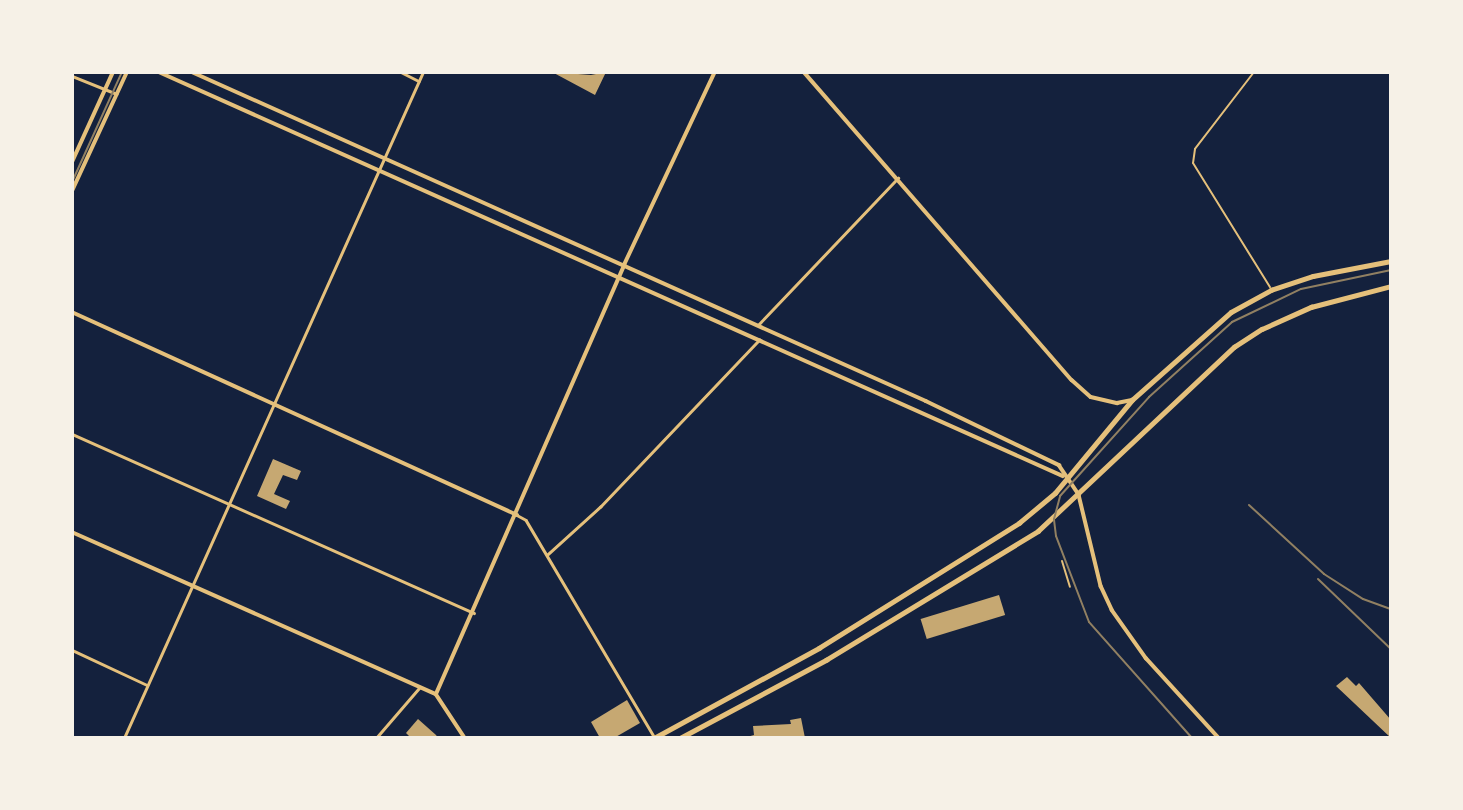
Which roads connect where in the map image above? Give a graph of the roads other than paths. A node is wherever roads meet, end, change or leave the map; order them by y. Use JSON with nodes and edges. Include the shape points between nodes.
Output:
{"nodes":[{"id":1,"x":113,"y":72,"type":"edge"},
{"id":2,"x":127,"y":72,"type":"edge"},
{"id":3,"x":159,"y":72,"type":"edge"},
{"id":4,"x":192,"y":72,"type":"edge"},
{"id":5,"x":401,"y":72,"type":"edge"},
{"id":6,"x":423,"y":72,"type":"edge"},
{"id":7,"x":715,"y":72,"type":"edge"},
{"id":8,"x":804,"y":72,"type":"edge"},
{"id":9,"x":1254,"y":72,"type":"edge"},
{"id":10,"x":72,"y":76,"type":"edge"},
{"id":11,"x":419,"y":81,"type":"junction"},
{"id":12,"x":104,"y":89,"type":"junction"},
{"id":13,"x":117,"y":94,"type":"junction"},
{"id":14,"x":383,"y":158,"type":"junction"},
{"id":15,"x":72,"y":162,"type":"edge"},
{"id":16,"x":377,"y":169,"type":"junction"},
{"id":17,"x":898,"y":178,"type":"junction"},
{"id":18,"x":72,"y":191,"type":"edge"},
{"id":19,"x":1391,"y":261,"type":"edge"},
{"id":20,"x":624,"y":265,"type":"junction"},
{"id":21,"x":618,"y":279,"type":"junction"},
{"id":22,"x":1390,"y":286,"type":"edge"},
{"id":23,"x":1271,"y":290,"type":"junction"},
{"id":24,"x":72,"y":313,"type":"edge"},
{"id":25,"x":758,"y":325,"type":"junction"},
{"id":26,"x":759,"y":340,"type":"junction"},
{"id":27,"x":1132,"y":400,"type":"junction"},
{"id":28,"x":272,"y":404,"type":"junction"},
{"id":29,"x":72,"y":434,"type":"edge"},
{"id":30,"x":1063,"y":478,"type":"junction"},
{"id":31,"x":1079,"y":495,"type":"junction"},
{"id":32,"x":228,"y":504,"type":"junction"},
{"id":33,"x":517,"y":515,"type":"junction"},
{"id":34,"x":72,"y":532,"type":"edge"},
{"id":35,"x":547,"y":555,"type":"junction"},
{"id":36,"x":191,"y":585,"type":"junction"},
{"id":37,"x":474,"y":613,"type":"junction"},
{"id":38,"x":72,"y":650,"type":"edge"},
{"id":39,"x":147,"y":685,"type":"junction"},
{"id":40,"x":420,"y":687,"type":"junction"},
{"id":41,"x":436,"y":694,"type":"junction"},
{"id":42,"x":124,"y":738,"type":"edge"},
{"id":43,"x":376,"y":738,"type":"edge"},
{"id":44,"x":465,"y":738,"type":"edge"},
{"id":45,"x":654,"y":738,"type":"edge"},
{"id":46,"x":680,"y":738,"type":"edge"},
{"id":47,"x":1219,"y":738,"type":"edge"}],
"edges":[{"from":1,"to":12,"type":"main road"},
{"from":2,"to":13,"type":"main road"},
{"from":3,"to":16,"type":"main road"},
{"from":4,"to":14,"type":"main road"},
{"from":5,"to":11,"type":"street"},
{"from":6,"to":11,"type":"street"},
{"from":7,"to":20,"type":"main road"},
{"from":8,"to":17,"type":"main road"},
{"from":9,"to":23,"type":"lane","via":[[1195,149],[1193,163]]},
{"from":10,"to":12,"type":"street"},
{"from":11,"to":14,"type":"street"},
{"from":12,"to":13,"type":"street"},
{"from":12,"to":15,"type":"main road"},
{"from":13,"to":18,"type":"main road"},
{"from":14,"to":16,"type":"street"},
{"from":14,"to":20,"type":"main road"},
{"from":16,"to":21,"type":"main road"},
{"from":16,"to":28,"type":"street"},
{"from":17,"to":25,"type":"street"},
{"from":17,"to":27,"type":"main road","via":[[1091,397],[1117,403]]},
{"from":19,"to":23,"type":"main road"},
{"from":20,"to":21,"type":"main road"},
{"from":20,"to":25,"type":"main road"},
{"from":21,"to":26,"type":"main road"},
{"from":21,"to":33,"type":"main road"},
{"from":22,"to":31,"type":"main road","via":[[1287,316],[1234,347]]},
{"from":23,"to":27,"type":"main road","via":[[1231,312]]},
{"from":24,"to":28,"type":"main road"},
{"from":25,"to":30,"type":"main road","via":[[1049,459],[1059,466]]},
{"from":26,"to":30,"type":"main road"},
{"from":26,"to":35,"type":"street","via":[[600,507]]},
{"from":27,"to":30,"type":"main road"},
{"from":28,"to":32,"type":"street"},
{"from":28,"to":33,"type":"main road"},
{"from":29,"to":32,"type":"street"},
{"from":30,"to":31,"type":"main road"},
{"from":30,"to":45,"type":"main road","via":[[1039,508],[988,544],[819,648]]},
{"from":31,"to":46,"type":"main road","via":[[1038,531],[826,660]]},
{"from":31,"to":47,"type":"main road","via":[[1101,586],[1112,610],[1146,658]]},
{"from":32,"to":36,"type":"street"},
{"from":32,"to":37,"type":"street"},
{"from":33,"to":35,"type":"street","via":[[526,520]]},
{"from":33,"to":37,"type":"main road"},
{"from":34,"to":36,"type":"main road"},
{"from":35,"to":45,"type":"street"},
{"from":36,"to":39,"type":"street"},
{"from":36,"to":40,"type":"main road"},
{"from":37,"to":41,"type":"main road"},
{"from":38,"to":39,"type":"street"},
{"from":39,"to":42,"type":"street"},
{"from":40,"to":41,"type":"main road"},
{"from":40,"to":43,"type":"street"},
{"from":41,"to":44,"type":"main road"}]}
